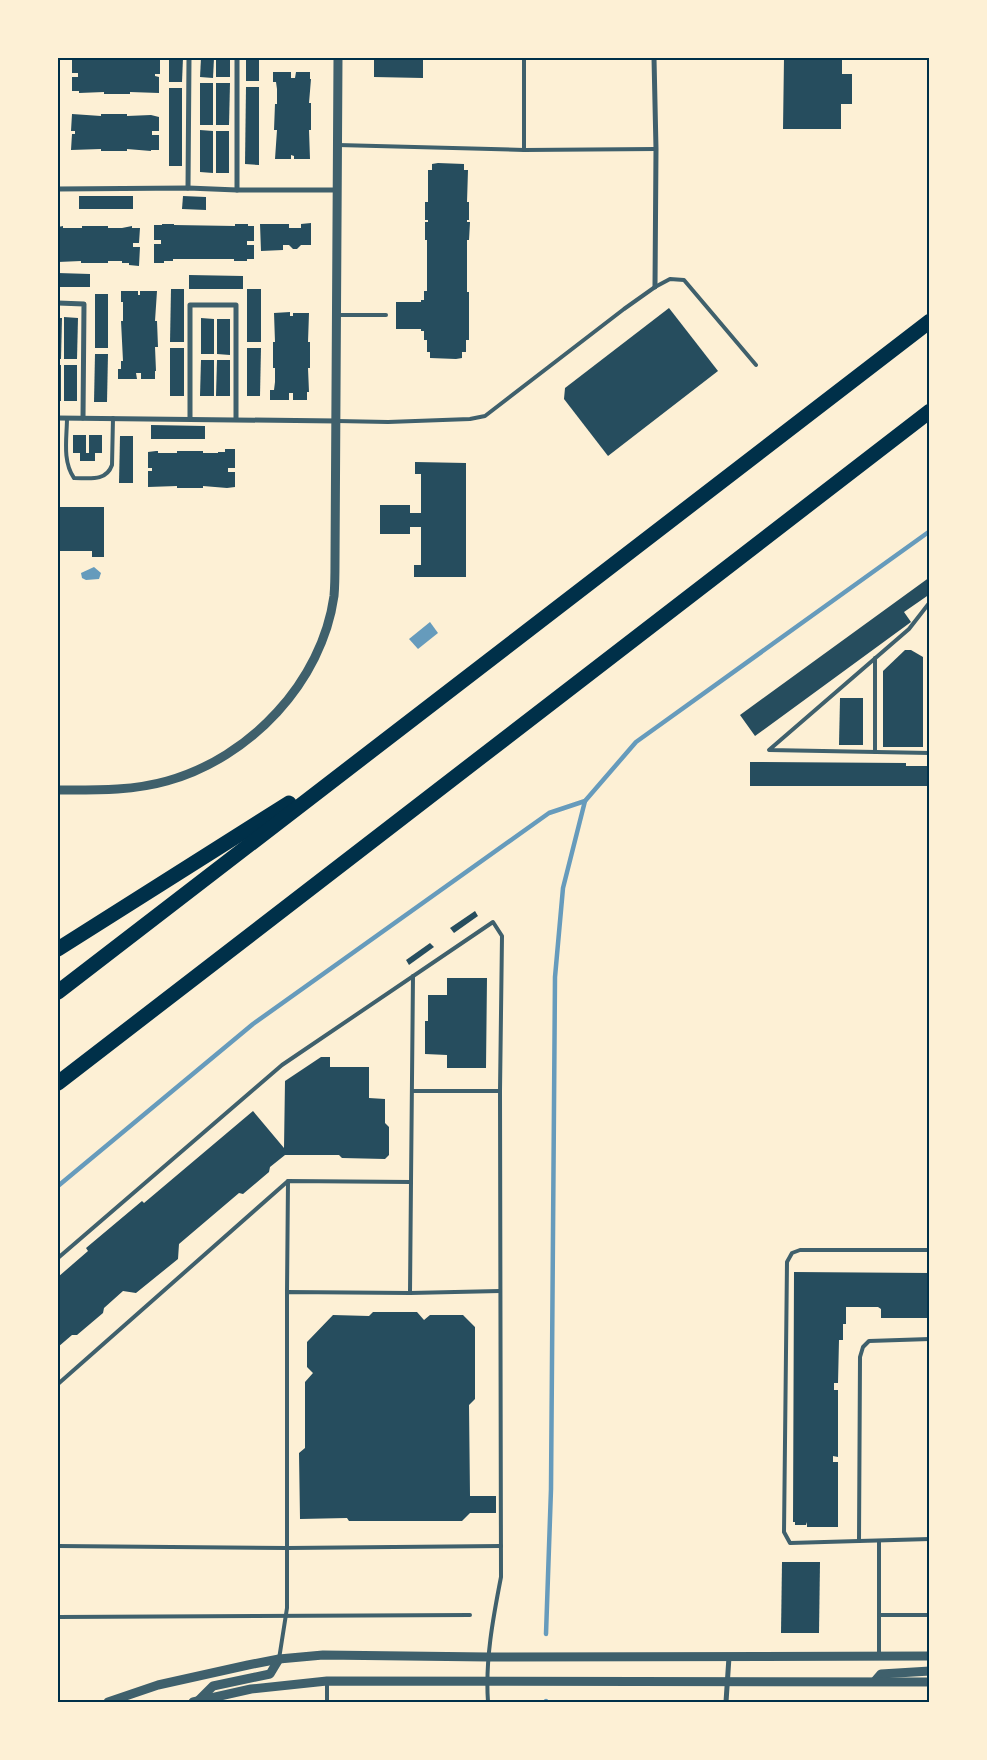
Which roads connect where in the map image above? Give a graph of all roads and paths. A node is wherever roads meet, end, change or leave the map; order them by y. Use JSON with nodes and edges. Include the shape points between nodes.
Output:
{"nodes":[{"id":1,"x":189,"y":58,"type":"edge"},
{"id":2,"x":237,"y":58,"type":"edge"},
{"id":3,"x":338,"y":58,"type":"edge"},
{"id":4,"x":524,"y":58,"type":"edge"},
{"id":5,"x":654,"y":58,"type":"edge"},
{"id":6,"x":338,"y":145,"type":"junction"},
{"id":7,"x":656,"y":149,"type":"junction"},
{"id":8,"x":524,"y":150,"type":"junction"},
{"id":9,"x":188,"y":188,"type":"junction"},
{"id":10,"x":58,"y":189,"type":"edge"},
{"id":11,"x":237,"y":190,"type":"junction"},
{"id":12,"x":338,"y":190,"type":"junction"},
{"id":13,"x":656,"y":286,"type":"junction"},
{"id":14,"x":58,"y":303,"type":"edge"},
{"id":15,"x":337,"y":314,"type":"junction"},
{"id":16,"x":386,"y":314,"type":"dead end"},
{"id":17,"x":930,"y":321,"type":"edge"},
{"id":18,"x":756,"y":365,"type":"dead end"},
{"id":19,"x":930,"y":411,"type":"edge"},
{"id":20,"x":58,"y":418,"type":"edge"},
{"id":21,"x":67,"y":418,"type":"junction"},
{"id":22,"x":83,"y":418,"type":"junction"},
{"id":23,"x":113,"y":418,"type":"junction"},
{"id":24,"x":190,"y":418,"type":"junction"},
{"id":25,"x":236,"y":419,"type":"junction"},
{"id":26,"x":337,"y":421,"type":"junction"},
{"id":27,"x":930,"y":602,"type":"edge"},
{"id":28,"x":875,"y":658,"type":"junction"},
{"id":29,"x":875,"y":752,"type":"junction"},
{"id":30,"x":930,"y":753,"type":"edge"},
{"id":31,"x":352,"y":765,"type":"junction"},
{"id":32,"x":58,"y":790,"type":"edge"},
{"id":33,"x":58,"y":950,"type":"edge"},
{"id":34,"x":413,"y":976,"type":"junction"},
{"id":35,"x":58,"y":992,"type":"edge"},
{"id":36,"x":58,"y":1083,"type":"edge"},
{"id":37,"x":412,"y":1091,"type":"junction"},
{"id":38,"x":500,"y":1091,"type":"junction"},
{"id":39,"x":288,"y":1181,"type":"junction"},
{"id":40,"x":411,"y":1182,"type":"junction"},
{"id":41,"x":930,"y":1250,"type":"edge"},
{"id":42,"x":58,"y":1258,"type":"edge"},
{"id":43,"x":500,"y":1291,"type":"junction"},
{"id":44,"x":287,"y":1292,"type":"junction"},
{"id":45,"x":410,"y":1293,"type":"junction"},
{"id":46,"x":930,"y":1339,"type":"edge"},
{"id":47,"x":58,"y":1384,"type":"edge"},
{"id":48,"x":930,"y":1539,"type":"edge"},
{"id":49,"x":879,"y":1540,"type":"junction"},
{"id":50,"x":859,"y":1541,"type":"junction"},
{"id":51,"x":58,"y":1546,"type":"edge"},
{"id":52,"x":501,"y":1546,"type":"junction"},
{"id":53,"x":287,"y":1548,"type":"junction"},
{"id":54,"x":879,"y":1615,"type":"junction"},
{"id":55,"x":930,"y":1615,"type":"edge"},
{"id":56,"x":285,"y":1616,"type":"junction"},
{"id":57,"x":470,"y":1616,"type":"dead end"},
{"id":58,"x":58,"y":1617,"type":"edge"},
{"id":59,"x":879,"y":1655,"type":"junction"},
{"id":60,"x":930,"y":1656,"type":"edge"},
{"id":61,"x":488,"y":1657,"type":"junction"},
{"id":62,"x":729,"y":1657,"type":"junction"},
{"id":63,"x":279,"y":1659,"type":"junction"},
{"id":64,"x":930,"y":1670,"type":"edge"},
{"id":65,"x":326,"y":1681,"type":"junction"},
{"id":66,"x":487,"y":1682,"type":"junction"},
{"id":67,"x":727,"y":1682,"type":"junction"},
{"id":68,"x":875,"y":1682,"type":"junction"},
{"id":69,"x":930,"y":1682,"type":"edge"},
{"id":70,"x":108,"y":1702,"type":"edge"},
{"id":71,"x":195,"y":1702,"type":"edge"},
{"id":72,"x":327,"y":1702,"type":"edge"},
{"id":73,"x":488,"y":1702,"type":"edge"},
{"id":74,"x":726,"y":1702,"type":"edge"}],
"edges":[{"from":1,"to":9,"type":"street"},
{"from":2,"to":11,"type":"street"},
{"from":3,"to":6,"type":"street"},
{"from":4,"to":8,"type":"lane"},
{"from":5,"to":7,"type":"street"},
{"from":6,"to":8,"type":"lane"},
{"from":6,"to":12,"type":"street"},
{"from":7,"to":8,"type":"lane"},
{"from":7,"to":13,"type":"street"},
{"from":9,"to":10,"type":"street"},
{"from":9,"to":11,"type":"street"},
{"from":11,"to":12,"type":"street"},
{"from":12,"to":15,"type":"street"},
{"from":13,"to":18,"type":"lane","via":[[670,279],[684,280]]},
{"from":13,"to":26,"type":"lane","via":[[485,416],[388,422]]},
{"from":14,"to":22,"type":"street","via":[[84,304]]},
{"from":15,"to":16,"type":"lane"},
{"from":15,"to":26,"type":"street"},
{"from":17,"to":31,"type":"highway"},
{"from":19,"to":36,"type":"highway"},
{"from":20,"to":21,"type":"street"},
{"from":21,"to":22,"type":"street"},
{"from":21,"to":23,"type":"lane","via":[[67,463],[74,478],[102,477],[109,472]]},
{"from":22,"to":23,"type":"street"},
{"from":23,"to":24,"type":"street"},
{"from":24,"to":25,"type":"street"},
{"from":24,"to":25,"type":"street","via":[[190,305],[236,305]]},
{"from":25,"to":26,"type":"street"},
{"from":26,"to":32,"type":"street","via":[[334,596],[312,663],[294,691],[266,724],[233,750],[202,768],[167,781],[131,788]]},
{"from":27,"to":28,"type":"lane","via":[[909,629]]},
{"from":28,"to":29,"type":"lane"},
{"from":28,"to":29,"type":"lane","via":[[769,750]]},
{"from":29,"to":30,"type":"lane"},
{"from":31,"to":33,"type":"highway"},
{"from":31,"to":35,"type":"highway"},
{"from":34,"to":37,"type":"lane"},
{"from":34,"to":38,"type":"lane","via":[[493,922],[502,936]]},
{"from":34,"to":42,"type":"lane","via":[[282,1065]]},
{"from":37,"to":38,"type":"lane"},
{"from":37,"to":40,"type":"lane"},
{"from":38,"to":43,"type":"lane"},
{"from":39,"to":40,"type":"lane"},
{"from":39,"to":44,"type":"lane"},
{"from":39,"to":47,"type":"lane"},
{"from":40,"to":45,"type":"lane"},
{"from":41,"to":50,"type":"lane","via":[[800,1250],[792,1252],[787,1262],[784,1532],[790,1543]]},
{"from":43,"to":45,"type":"lane"},
{"from":43,"to":52,"type":"lane"},
{"from":44,"to":45,"type":"lane"},
{"from":44,"to":53,"type":"lane"},
{"from":46,"to":50,"type":"lane","via":[[869,1341],[863,1347],[860,1357]]},
{"from":48,"to":49,"type":"lane"},
{"from":49,"to":50,"type":"lane"},
{"from":49,"to":54,"type":"lane"},
{"from":51,"to":53,"type":"lane"},
{"from":52,"to":53,"type":"lane"},
{"from":52,"to":61,"type":"lane","via":[[501,1577]]},
{"from":53,"to":56,"type":"lane"},
{"from":54,"to":55,"type":"lane"},
{"from":54,"to":59,"type":"lane"},
{"from":56,"to":57,"type":"lane"},
{"from":56,"to":58,"type":"lane"},
{"from":56,"to":63,"type":"lane"},
{"from":59,"to":60,"type":"street"},
{"from":59,"to":62,"type":"street"},
{"from":61,"to":62,"type":"street"},
{"from":61,"to":63,"type":"street","via":[[323,1655]]},
{"from":61,"to":66,"type":"lane"},
{"from":62,"to":67,"type":"street"},
{"from":63,"to":70,"type":"street","via":[[158,1685]]},
{"from":63,"to":71,"type":"street","via":[[270,1674],[212,1686]]},
{"from":64,"to":68,"type":"street","via":[[881,1674]]},
{"from":65,"to":66,"type":"street"},
{"from":65,"to":71,"type":"street","via":[[251,1689]]},
{"from":65,"to":72,"type":"lane"},
{"from":66,"to":67,"type":"street"},
{"from":66,"to":73,"type":"lane"},
{"from":67,"to":68,"type":"street"},
{"from":67,"to":74,"type":"street"},
{"from":68,"to":69,"type":"street"}]}
